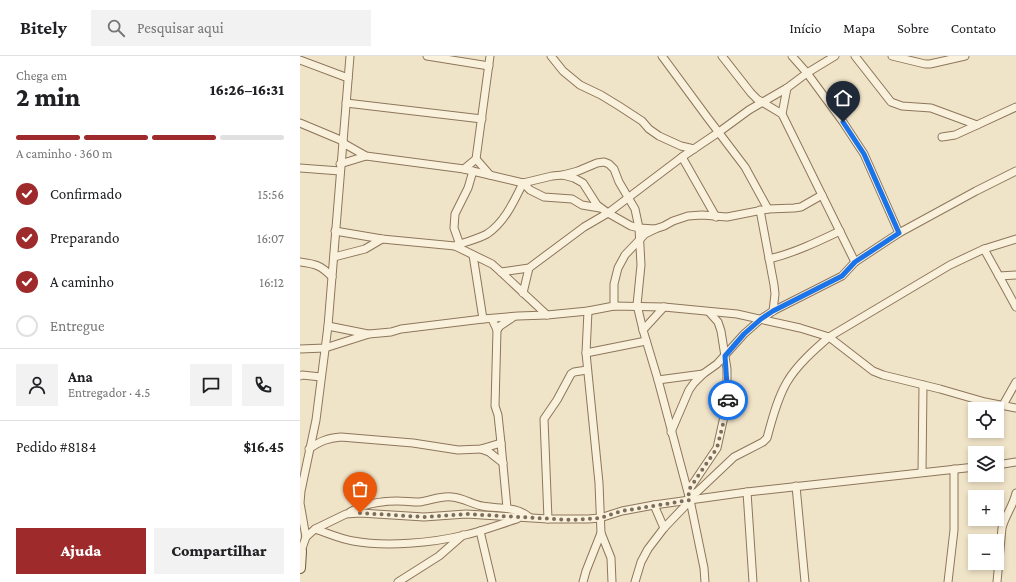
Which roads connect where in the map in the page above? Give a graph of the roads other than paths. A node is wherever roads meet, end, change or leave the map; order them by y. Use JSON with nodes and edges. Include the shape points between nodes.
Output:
{"nodes":[{"id":1,"x":350,"y":56,"type":"edge"},
{"id":2,"x":427,"y":56,"type":"edge"},
{"id":3,"x":490,"y":56,"type":"edge"},
{"id":4,"x":551,"y":56,"type":"edge"},
{"id":5,"x":722,"y":56,"type":"edge"},
{"id":6,"x":792,"y":56,"type":"edge"},
{"id":7,"x":835,"y":56,"type":"edge"},
{"id":8,"x":855,"y":56,"type":"edge"},
{"id":9,"x":892,"y":56,"type":"edge"},
{"id":10,"x":965,"y":56,"type":"edge"},
{"id":11,"x":664,"y":57,"type":"edge"},
{"id":12,"x":300,"y":60,"type":"edge"},
{"id":13,"x":489,"y":66,"type":"junction"},
{"id":14,"x":807,"y":73,"type":"junction"},
{"id":15,"x":348,"y":78,"type":"junction"},
{"id":16,"x":787,"y":88,"type":"junction"},
{"id":17,"x":762,"y":102,"type":"junction"},
{"id":18,"x":346,"y":104,"type":"junction"},
{"id":19,"x":1016,"y":107,"type":"edge"},
{"id":20,"x":782,"y":114,"type":"junction"},
{"id":21,"x":482,"y":118,"type":"junction"},
{"id":22,"x":300,"y":123,"type":"edge"},
{"id":23,"x":977,"y":125,"type":"junction"},
{"id":24,"x":719,"y":132,"type":"junction"},
{"id":25,"x":942,"y":137,"type":"dead end"},
{"id":26,"x":343,"y":142,"type":"junction"},
{"id":27,"x":694,"y":149,"type":"junction"},
{"id":28,"x":366,"y":156,"type":"junction"},
{"id":29,"x":682,"y":157,"type":"junction"},
{"id":30,"x":476,"y":159,"type":"junction"},
{"id":31,"x":340,"y":167,"type":"junction"},
{"id":32,"x":300,"y":168,"type":"edge"},
{"id":33,"x":464,"y":169,"type":"junction"},
{"id":34,"x":472,"y":171,"type":"junction"},
{"id":35,"x":1016,"y":171,"type":"edge"},
{"id":36,"x":490,"y":174,"type":"junction"},
{"id":37,"x":563,"y":175,"type":"junction"},
{"id":38,"x":523,"y":183,"type":"junction"},
{"id":39,"x":822,"y":195,"type":"junction"},
{"id":40,"x":629,"y":197,"type":"junction"},
{"id":41,"x":600,"y":208,"type":"junction"},
{"id":42,"x":768,"y":209,"type":"junction"},
{"id":43,"x":760,"y":210,"type":"junction"},
{"id":44,"x":608,"y":213,"type":"junction"},
{"id":45,"x":716,"y":217,"type":"junction"},
{"id":46,"x":639,"y":228,"type":"junction"},
{"id":47,"x":655,"y":229,"type":"junction"},
{"id":48,"x":335,"y":231,"type":"junction"},
{"id":49,"x":840,"y":231,"type":"junction"},
{"id":50,"x":899,"y":233,"type":"junction"},
{"id":51,"x":382,"y":239,"type":"junction"},
{"id":52,"x":640,"y":239,"type":"junction"},
{"id":53,"x":1016,"y":239,"type":"edge"},
{"id":54,"x":457,"y":245,"type":"junction"},
{"id":55,"x":984,"y":250,"type":"junction"},
{"id":56,"x":473,"y":255,"type":"junction"},
{"id":57,"x":334,"y":257,"type":"junction"},
{"id":58,"x":769,"y":259,"type":"junction"},
{"id":59,"x":300,"y":262,"type":"edge"},
{"id":60,"x":855,"y":262,"type":"junction"},
{"id":61,"x":529,"y":268,"type":"junction"},
{"id":62,"x":501,"y":272,"type":"junction"},
{"id":63,"x":1016,"y":275,"type":"edge"},
{"id":64,"x":999,"y":276,"type":"junction"},
{"id":65,"x":332,"y":277,"type":"junction"},
{"id":66,"x":523,"y":293,"type":"junction"},
{"id":67,"x":637,"y":305,"type":"junction"},
{"id":68,"x":614,"y":306,"type":"junction"},
{"id":69,"x":664,"y":307,"type":"junction"},
{"id":70,"x":1016,"y":307,"type":"edge"},
{"id":71,"x":588,"y":311,"type":"junction"},
{"id":72,"x":773,"y":311,"type":"junction"},
{"id":73,"x":709,"y":312,"type":"junction"},
{"id":74,"x":547,"y":315,"type":"junction"},
{"id":75,"x":518,"y":316,"type":"junction"},
{"id":76,"x":483,"y":319,"type":"junction"},
{"id":77,"x":492,"y":319,"type":"junction"},
{"id":78,"x":761,"y":319,"type":"junction"},
{"id":79,"x":328,"y":326,"type":"junction"},
{"id":80,"x":497,"y":330,"type":"junction"},
{"id":81,"x":643,"y":330,"type":"junction"},
{"id":82,"x":368,"y":334,"type":"junction"},
{"id":83,"x":829,"y":337,"type":"junction"},
{"id":84,"x":646,"y":341,"type":"junction"},
{"id":85,"x":300,"y":348,"type":"edge"},
{"id":86,"x":325,"y":348,"type":"junction"},
{"id":87,"x":586,"y":353,"type":"junction"},
{"id":88,"x":725,"y":356,"type":"junction"},
{"id":89,"x":587,"y":370,"type":"junction"},
{"id":90,"x":703,"y":374,"type":"junction"},
{"id":91,"x":300,"y":376,"type":"edge"},
{"id":92,"x":321,"y":377,"type":"junction"},
{"id":93,"x":658,"y":380,"type":"junction"},
{"id":94,"x":1016,"y":382,"type":"edge"},
{"id":95,"x":923,"y":385,"type":"junction"},
{"id":96,"x":985,"y":402,"type":"edge"},
{"id":97,"x":1004,"y":403,"type":"edge"},
{"id":98,"x":1004,"y":405,"type":"edge"},
{"id":99,"x":1016,"y":408,"type":"edge"},
{"id":100,"x":671,"y":432,"type":"junction"},
{"id":101,"x":501,"y":443,"type":"junction"},
{"id":102,"x":481,"y":448,"type":"junction"},
{"id":103,"x":310,"y":449,"type":"junction"},
{"id":104,"x":1016,"y":462,"type":"edge"},
{"id":105,"x":502,"y":463,"type":"junction"},
{"id":106,"x":1004,"y":463,"type":"edge"},
{"id":107,"x":968,"y":468,"type":"edge"},
{"id":108,"x":954,"y":469,"type":"junction"},
{"id":109,"x":922,"y":472,"type":"junction"},
{"id":110,"x":796,"y":486,"type":"junction"},
{"id":111,"x":747,"y":492,"type":"junction"},
{"id":112,"x":1016,"y":493,"type":"edge"},
{"id":113,"x":688,"y":497,"type":"junction"},
{"id":114,"x":654,"y":505,"type":"junction"},
{"id":115,"x":507,"y":508,"type":"junction"},
{"id":116,"x":346,"y":514,"type":"junction"},
{"id":117,"x":527,"y":518,"type":"junction"},
{"id":118,"x":600,"y":518,"type":"junction"},
{"id":119,"x":548,"y":519,"type":"junction"},
{"id":120,"x":664,"y":528,"type":"junction"},
{"id":121,"x":315,"y":529,"type":"junction"},
{"id":122,"x":480,"y":531,"type":"junction"},
{"id":123,"x":601,"y":533,"type":"junction"},
{"id":124,"x":463,"y":535,"type":"junction"},
{"id":125,"x":306,"y":537,"type":"junction"},
{"id":126,"x":301,"y":551,"type":"edge"},
{"id":127,"x":300,"y":568,"type":"edge"},
{"id":128,"x":398,"y":582,"type":"edge"},
{"id":129,"x":492,"y":582,"type":"edge"},
{"id":130,"x":583,"y":582,"type":"edge"},
{"id":131,"x":612,"y":582,"type":"edge"},
{"id":132,"x":635,"y":582,"type":"edge"},
{"id":133,"x":705,"y":582,"type":"edge"},
{"id":134,"x":753,"y":582,"type":"edge"},
{"id":135,"x":805,"y":582,"type":"edge"},
{"id":136,"x":948,"y":582,"type":"edge"},
{"id":137,"x":997,"y":582,"type":"edge"}],
"edges":[{"from":1,"to":15,"type":"street"},
{"from":2,"to":13,"type":"street"},
{"from":3,"to":13,"type":"street"},
{"from":4,"to":27,"type":"street","via":[[563,71],[580,85],[619,106],[659,136]]},
{"from":5,"to":17,"type":"street","via":[[751,93]]},
{"from":6,"to":14,"type":"street"},
{"from":7,"to":14,"type":"street"},
{"from":8,"to":23,"type":"street","via":[[891,102],[902,106],[931,108]]},
{"from":9,"to":10,"type":"street","via":[[925,64]]},
{"from":11,"to":24,"type":"street","via":[[706,118]]},
{"from":12,"to":15,"type":"street"},
{"from":13,"to":21,"type":"street"},
{"from":14,"to":16,"type":"street"},
{"from":14,"to":50,"type":"street","via":[[864,154]]},
{"from":15,"to":18,"type":"street"},
{"from":16,"to":17,"type":"street"},
{"from":16,"to":20,"type":"street"},
{"from":17,"to":20,"type":"street"},
{"from":17,"to":24,"type":"street"},
{"from":18,"to":21,"type":"street"},
{"from":18,"to":26,"type":"street"},
{"from":19,"to":23,"type":"street"},
{"from":20,"to":39,"type":"street"},
{"from":21,"to":30,"type":"street"},
{"from":22,"to":26,"type":"street"},
{"from":23,"to":25,"type":"street","via":[[955,135]]},
{"from":24,"to":27,"type":"street"},
{"from":24,"to":42,"type":"street","via":[[745,168]]},
{"from":26,"to":28,"type":"street"},
{"from":26,"to":31,"type":"street"},
{"from":27,"to":29,"type":"street"},
{"from":28,"to":31,"type":"street"},
{"from":28,"to":33,"type":"street"},
{"from":29,"to":40,"type":"street"},
{"from":29,"to":45,"type":"street"},
{"from":30,"to":33,"type":"street"},
{"from":30,"to":36,"type":"street"},
{"from":31,"to":32,"type":"street"},
{"from":31,"to":48,"type":"street"},
{"from":33,"to":34,"type":"street"},
{"from":34,"to":36,"type":"street"},
{"from":34,"to":54,"type":"street","via":[[468,188],[455,214]]},
{"from":35,"to":50,"type":"street"},
{"from":36,"to":38,"type":"street"},
{"from":37,"to":38,"type":"street"},
{"from":37,"to":40,"type":"street","via":[[604,162],[614,169]]},
{"from":37,"to":41,"type":"street","via":[[583,183]]},
{"from":38,"to":41,"type":"street","via":[[544,197],[572,199],[582,205]]},
{"from":38,"to":54,"type":"street","via":[[501,222],[486,235]]},
{"from":39,"to":42,"type":"street","via":[[801,207]]},
{"from":39,"to":49,"type":"street"},
{"from":40,"to":44,"type":"street"},
{"from":40,"to":46,"type":"street"},
{"from":41,"to":44,"type":"street"},
{"from":42,"to":43,"type":"street"},
{"from":43,"to":45,"type":"street"},
{"from":43,"to":58,"type":"street"},
{"from":44,"to":46,"type":"street"},
{"from":44,"to":61,"type":"street","via":[[584,227]]},
{"from":45,"to":47,"type":"street","via":[[688,216]]},
{"from":46,"to":47,"type":"street"},
{"from":46,"to":52,"type":"street"},
{"from":47,"to":52,"type":"street"},
{"from":48,"to":51,"type":"street"},
{"from":48,"to":57,"type":"street"},
{"from":49,"to":58,"type":"street","via":[[804,248]]},
{"from":49,"to":60,"type":"street"},
{"from":50,"to":60,"type":"street"},
{"from":51,"to":54,"type":"street"},
{"from":51,"to":57,"type":"street","via":[[365,249]]},
{"from":52,"to":67,"type":"street","via":[[641,265]]},
{"from":52,"to":68,"type":"street","via":[[625,255],[618,268],[614,284]]},
{"from":53,"to":55,"type":"street"},
{"from":54,"to":56,"type":"street"},
{"from":55,"to":64,"type":"street"},
{"from":55,"to":83,"type":"street","via":[[950,265]]},
{"from":56,"to":62,"type":"street","via":[[492,264]]},
{"from":56,"to":76,"type":"street"},
{"from":57,"to":65,"type":"street"},
{"from":58,"to":72,"type":"street","via":[[775,294]]},
{"from":59,"to":65,"type":"street","via":[[315,264],[325,269]]},
{"from":60,"to":72,"type":"street","via":[[839,278]]},
{"from":61,"to":62,"type":"street"},
{"from":61,"to":66,"type":"street"},
{"from":62,"to":66,"type":"street"},
{"from":63,"to":64,"type":"street"},
{"from":64,"to":70,"type":"street"},
{"from":65,"to":79,"type":"street"},
{"from":66,"to":74,"type":"street"},
{"from":67,"to":68,"type":"street"},
{"from":67,"to":69,"type":"street"},
{"from":67,"to":81,"type":"street"},
{"from":68,"to":71,"type":"street"},
{"from":69,"to":73,"type":"street"},
{"from":69,"to":81,"type":"street"},
{"from":71,"to":74,"type":"street"},
{"from":71,"to":87,"type":"street"},
{"from":72,"to":78,"type":"street"},
{"from":73,"to":78,"type":"street"},
{"from":73,"to":88,"type":"street","via":[[718,322]]},
{"from":74,"to":75,"type":"street"},
{"from":75,"to":77,"type":"street"},
{"from":75,"to":80,"type":"street"},
{"from":76,"to":77,"type":"street"},
{"from":76,"to":82,"type":"street"},
{"from":77,"to":80,"type":"street"},
{"from":78,"to":83,"type":"street"},
{"from":78,"to":88,"type":"street"},
{"from":79,"to":82,"type":"street"},
{"from":79,"to":86,"type":"street"},
{"from":80,"to":101,"type":"street","via":[[495,398]]},
{"from":81,"to":84,"type":"street"},
{"from":82,"to":86,"type":"street"},
{"from":83,"to":95,"type":"street","via":[[873,371]]},
{"from":83,"to":113,"type":"street","via":[[787,382],[767,438],[734,457]]},
{"from":84,"to":87,"type":"street"},
{"from":84,"to":93,"type":"street"},
{"from":85,"to":86,"type":"street"},
{"from":86,"to":92,"type":"street"},
{"from":87,"to":89,"type":"street"},
{"from":88,"to":90,"type":"street"},
{"from":88,"to":113,"type":"street","via":[[728,403],[720,439]]},
{"from":89,"to":118,"type":"street","via":[[599,483]]},
{"from":89,"to":119,"type":"street","via":[[571,374],[544,419]]},
{"from":90,"to":93,"type":"street"},
{"from":90,"to":100,"type":"street","via":[[689,390]]},
{"from":91,"to":92,"type":"street"},
{"from":92,"to":103,"type":"street"},
{"from":93,"to":100,"type":"street"},
{"from":94,"to":97,"type":"street"},
{"from":95,"to":96,"type":"street"},
{"from":95,"to":109,"type":"street"},
{"from":98,"to":99,"type":"street"},
{"from":100,"to":113,"type":"street"},
{"from":101,"to":102,"type":"street"},
{"from":101,"to":105,"type":"street"},
{"from":102,"to":103,"type":"street","via":[[454,450],[414,443],[341,437],[321,441]]},
{"from":102,"to":105,"type":"street"},
{"from":103,"to":125,"type":"street","via":[[300,503]]},
{"from":104,"to":106,"type":"street"},
{"from":105,"to":115,"type":"street"},
{"from":107,"to":108,"type":"street"},
{"from":108,"to":109,"type":"street"},
{"from":108,"to":136,"type":"street","via":[[954,530]]},
{"from":109,"to":110,"type":"street"},
{"from":110,"to":111,"type":"street"},
{"from":110,"to":135,"type":"street"},
{"from":111,"to":113,"type":"street"},
{"from":111,"to":134,"type":"street"},
{"from":112,"to":137,"type":"street","via":[[1002,528]]},
{"from":113,"to":114,"type":"street"},
{"from":113,"to":120,"type":"street","via":[[683,509]]},
{"from":113,"to":133,"type":"street"},
{"from":114,"to":118,"type":"street"},
{"from":114,"to":120,"type":"street"},
{"from":115,"to":116,"type":"street","via":[[481,506],[446,497],[419,502],[383,501],[358,507]]},
{"from":115,"to":117,"type":"street","via":[[525,514]]},
{"from":116,"to":117,"type":"street","via":[[378,513],[424,517],[466,514]]},
{"from":116,"to":121,"type":"street"},
{"from":117,"to":119,"type":"street"},
{"from":117,"to":122,"type":"street"},
{"from":118,"to":119,"type":"street"},
{"from":118,"to":123,"type":"street"},
{"from":120,"to":132,"type":"street","via":[[641,562]]},
{"from":121,"to":124,"type":"street","via":[[351,541],[368,543],[412,542]]},
{"from":121,"to":125,"type":"street"},
{"from":122,"to":124,"type":"street"},
{"from":122,"to":129,"type":"street"},
{"from":123,"to":130,"type":"street"},
{"from":123,"to":131,"type":"street","via":[[611,558]]},
{"from":124,"to":128,"type":"street","via":[[439,556]]},
{"from":125,"to":126,"type":"street"},
{"from":126,"to":127,"type":"street"}]}
